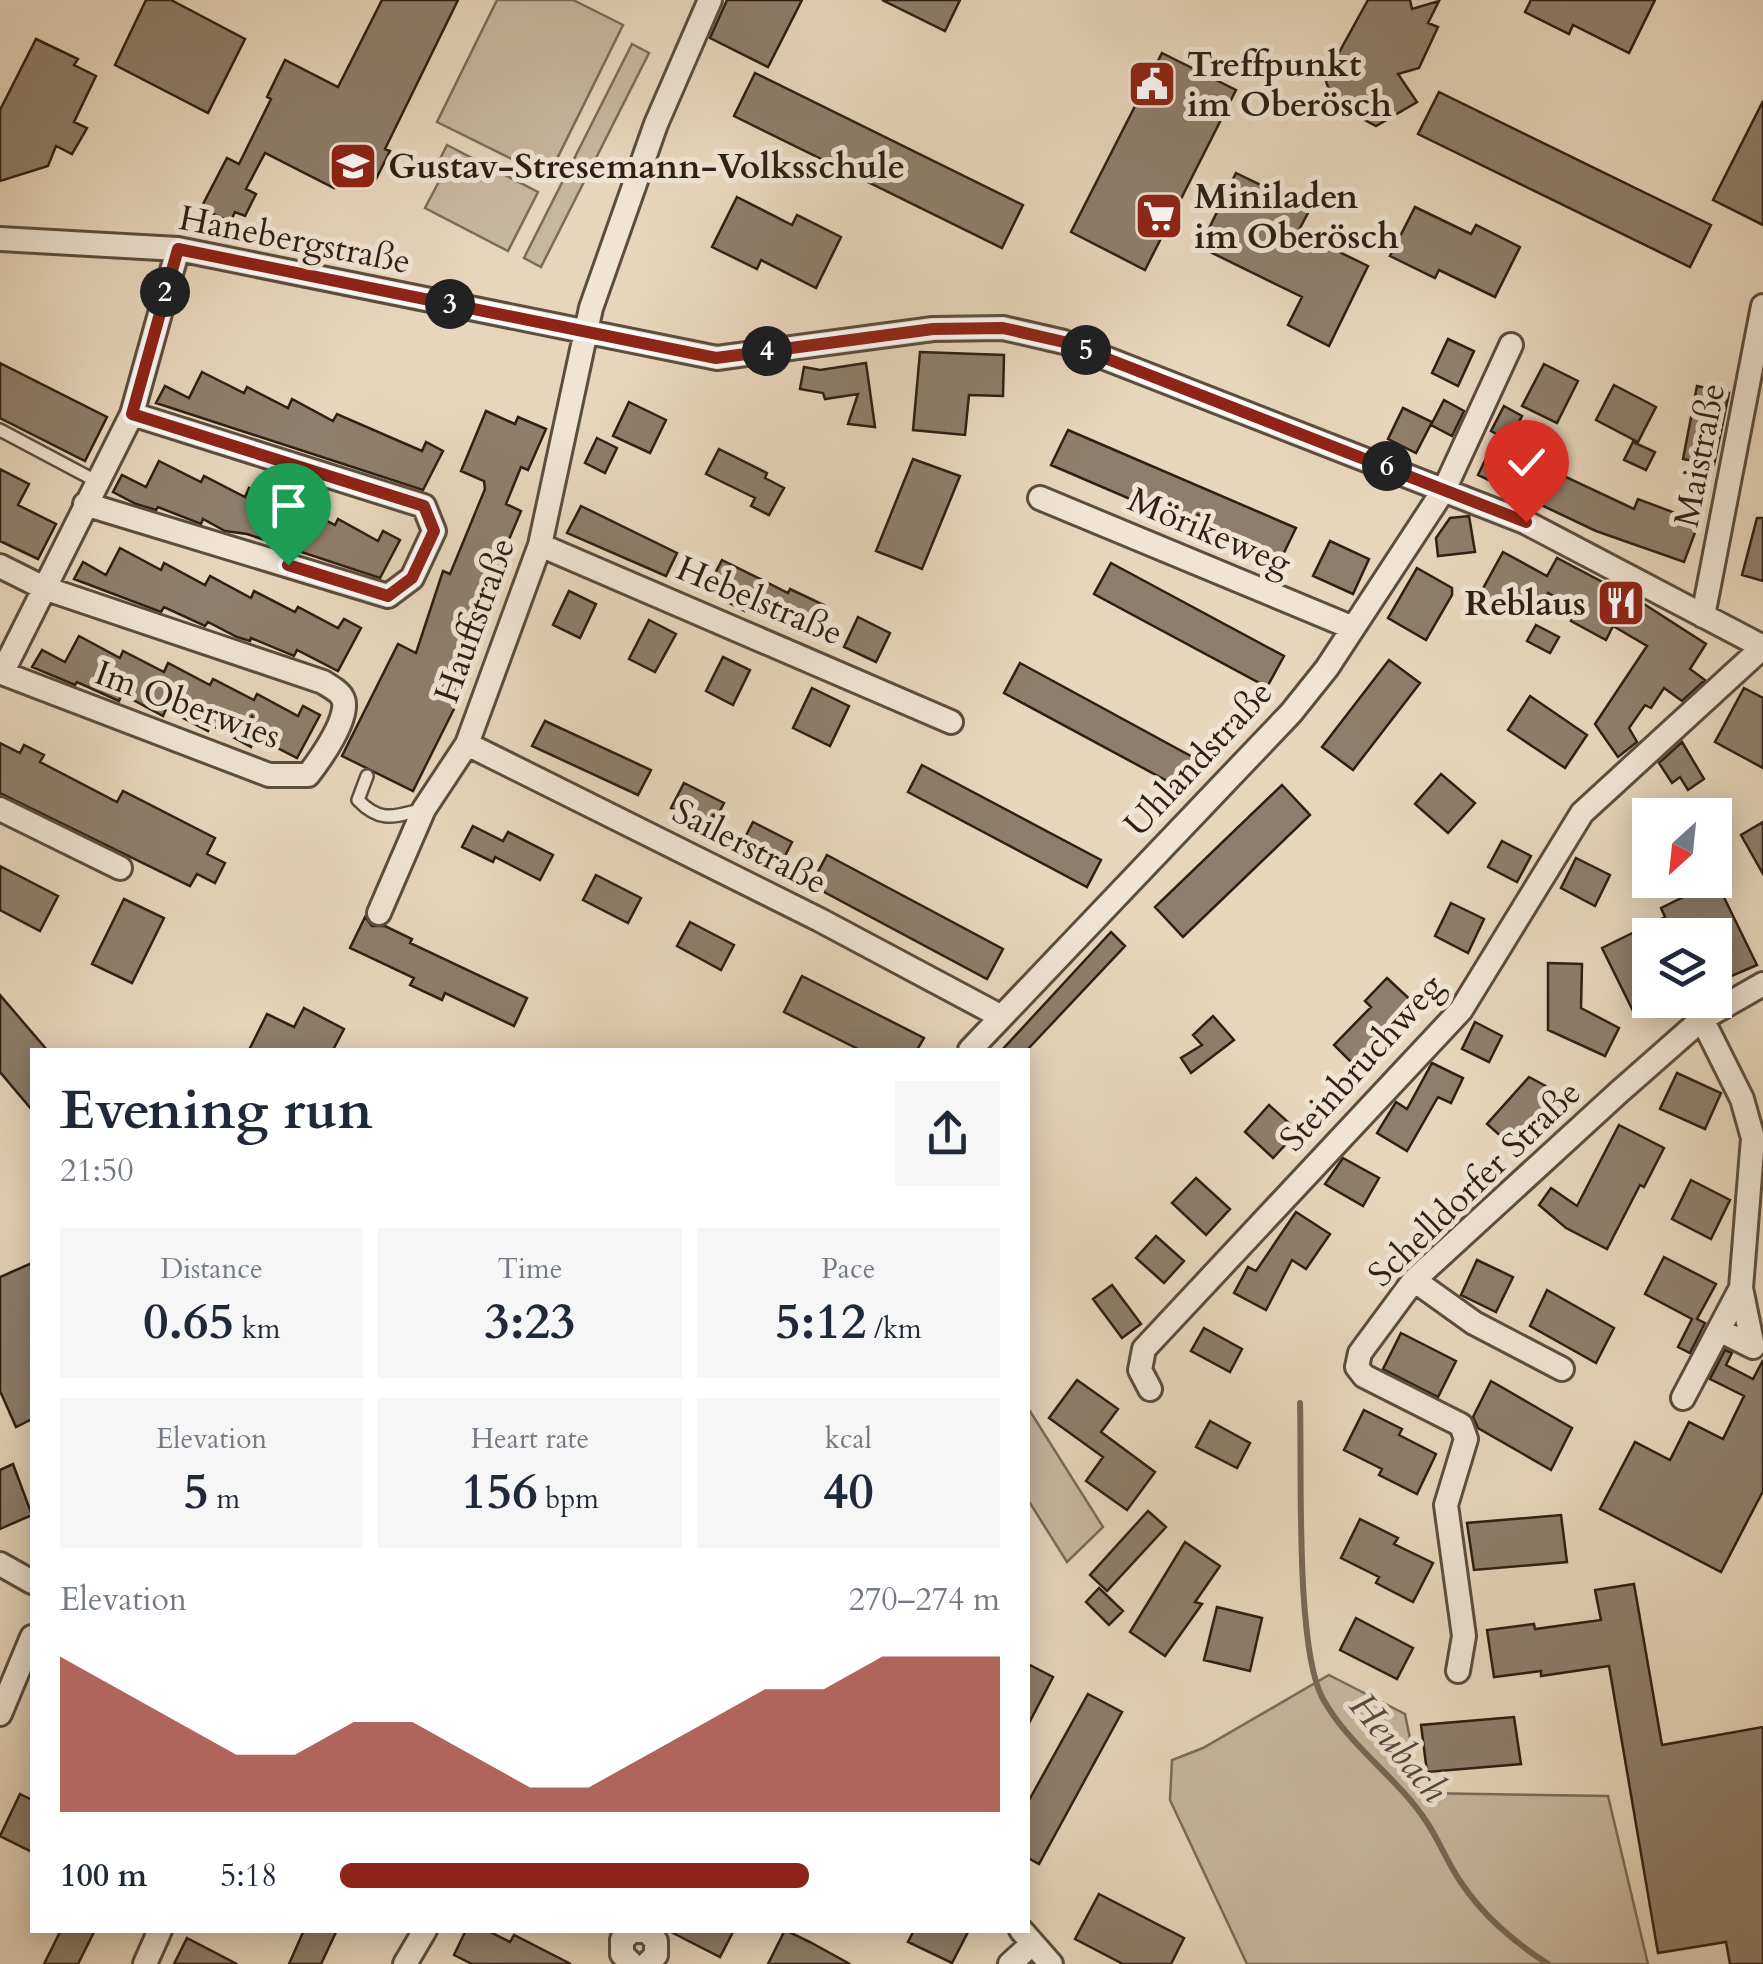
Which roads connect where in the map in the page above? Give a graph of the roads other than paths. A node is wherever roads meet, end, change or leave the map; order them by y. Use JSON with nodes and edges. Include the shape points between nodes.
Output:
{"nodes":[{"id":1,"x":710,"y":0,"type":"edge"},
{"id":2,"x":0,"y":239,"type":"edge"},
{"id":3,"x":178,"y":249,"type":"junction"},
{"id":4,"x":1763,"y":306,"type":"edge"},
{"id":5,"x":585,"y":331,"type":"junction"},
{"id":6,"x":1511,"y":345,"type":"dead end"},
{"id":7,"x":132,"y":414,"type":"junction"},
{"id":8,"x":0,"y":430,"type":"edge"},
{"id":9,"x":96,"y":480,"type":"junction"},
{"id":10,"x":1445,"y":488,"type":"junction"},
{"id":11,"x":1040,"y":498,"type":"dead end"},
{"id":12,"x":86,"y":504,"type":"junction"},
{"id":13,"x":540,"y":545,"type":"junction"},
{"id":14,"x":0,"y":566,"type":"edge"},
{"id":15,"x":44,"y":588,"type":"junction"},
{"id":16,"x":1703,"y":616,"type":"junction"},
{"id":17,"x":1353,"y":628,"type":"junction"},
{"id":18,"x":1763,"y":647,"type":"edge"},
{"id":19,"x":1,"y":672,"type":"edge"},
{"id":20,"x":951,"y":722,"type":"dead end"},
{"id":21,"x":467,"y":744,"type":"junction"},
{"id":22,"x":368,"y":776,"type":"dead end"},
{"id":23,"x":0,"y":809,"type":"edge"},
{"id":24,"x":424,"y":809,"type":"junction"},
{"id":25,"x":120,"y":868,"type":"dead end"},
{"id":26,"x":379,"y":914,"type":"dead end"},
{"id":27,"x":1758,"y":994,"type":"edge"},
{"id":28,"x":1000,"y":1016,"type":"junction"},
{"id":29,"x":1702,"y":1019,"type":"junction"},
{"id":30,"x":972,"y":1048,"type":"edge"},
{"id":31,"x":1414,"y":1280,"type":"junction"},
{"id":32,"x":1741,"y":1288,"type":"junction"},
{"id":33,"x":1719,"y":1330,"type":"junction"},
{"id":34,"x":1562,"y":1370,"type":"dead end"},
{"id":35,"x":1150,"y":1388,"type":"dead end"},
{"id":36,"x":1683,"y":1398,"type":"dead end"},
{"id":37,"x":0,"y":1564,"type":"edge"},
{"id":38,"x":30,"y":1581,"type":"edge"},
{"id":39,"x":30,"y":1643,"type":"edge"},
{"id":40,"x":1458,"y":1671,"type":"dead end"},
{"id":41,"x":0,"y":1714,"type":"edge"},
{"id":42,"x":159,"y":1933,"type":"edge"},
{"id":43,"x":423,"y":1933,"type":"edge"},
{"id":44,"x":649,"y":1933,"type":"edge"},
{"id":45,"x":612,"y":1935,"type":"edge"},
{"id":46,"x":1026,"y":1937,"type":"edge"},
{"id":47,"x":145,"y":1964,"type":"edge"},
{"id":48,"x":405,"y":1964,"type":"edge"},
{"id":49,"x":632,"y":1964,"type":"edge"},
{"id":50,"x":647,"y":1964,"type":"edge"},
{"id":51,"x":1010,"y":1964,"type":"edge"},
{"id":52,"x":1051,"y":1964,"type":"edge"}],
"edges":[{"from":1,"to":5,"type":"street","name":"Hauffstraße","via":[[620,216]]},
{"from":2,"to":3,"type":"street","name":"Hanebergstraße"},
{"from":3,"to":5,"type":"street","name":"Hanebergstraße"},
{"from":3,"to":7,"type":"street","name":"Im Oberwies"},
{"from":4,"to":16,"type":"street","name":"Maistraße"},
{"from":5,"to":10,"type":"street","name":"Hanebergstraße","via":[[716,358],[933,329],[1003,328],[1064,342]]},
{"from":5,"to":13,"type":"street","name":"Hauffstraße"},
{"from":6,"to":10,"type":"street","name":"Uhlandstraße"},
{"from":7,"to":9,"type":"street","name":"Im Oberwies"},
{"from":7,"to":12,"type":"street","via":[[424,506],[434,531],[412,578],[388,596]]},
{"from":8,"to":9,"type":"lane"},
{"from":9,"to":12,"type":"street","name":"Im Oberwies"},
{"from":10,"to":16,"type":"street","name":"Hanebergstraße","via":[[1526,522]]},
{"from":10,"to":17,"type":"street","name":"Uhlandstraße"},
{"from":11,"to":17,"type":"street","name":"Mörikeweg"},
{"from":12,"to":15,"type":"street","name":"Im Oberwies"},
{"from":13,"to":20,"type":"street","name":"Hebelstraße"},
{"from":13,"to":21,"type":"street","name":"Hauffstraße"},
{"from":14,"to":15,"type":"street","name":"Im Oberwies"},
{"from":15,"to":19,"type":"street","name":"Im Oberwies"},
{"from":15,"to":19,"type":"street","name":"Im Oberwies","via":[[324,682],[345,709],[325,754],[308,775],[269,775]]},
{"from":16,"to":18,"type":"street","name":"Hanebergstraße"},
{"from":17,"to":28,"type":"street","name":"Uhlandstraße","via":[[1290,713]]},
{"from":18,"to":35,"type":"street","name":"Steinbruchweg","via":[[1582,813],[1461,1010],[1144,1349],[1140,1370]]},
{"from":21,"to":24,"type":"street","name":"Hauffstraße"},
{"from":21,"to":28,"type":"street","name":"Sailerstraße"},
{"from":22,"to":24,"type":"lane","via":[[358,800],[371,814]]},
{"from":23,"to":25,"type":"street"},
{"from":24,"to":26,"type":"street","name":"Hauffstraße"},
{"from":27,"to":29,"type":"street","name":"Schelldorfer Straße"},
{"from":28,"to":30,"type":"street","name":"Uhlandstraße"},
{"from":29,"to":31,"type":"street","name":"Schelldorfer Straße"},
{"from":29,"to":32,"type":"street","via":[[1742,1099],[1753,1138]]},
{"from":31,"to":34,"type":"street","via":[[1474,1323]]},
{"from":31,"to":40,"type":"street","name":"Schelldorfer Straße","via":[[1356,1367],[1461,1425],[1466,1439],[1446,1505],[1464,1636]]},
{"from":32,"to":33,"type":"street"},
{"from":32,"to":33,"type":"street","via":[[1753,1347]]},
{"from":33,"to":36,"type":"street"},
{"from":37,"to":38,"type":"street"},
{"from":39,"to":41,"type":"street"},
{"from":42,"to":47,"type":"street"},
{"from":43,"to":48,"type":"street"},
{"from":44,"to":50,"type":"street","via":[[656,1955]]},
{"from":45,"to":49,"type":"street"},
{"from":46,"to":51,"type":"street"},
{"from":46,"to":52,"type":"street"}]}
